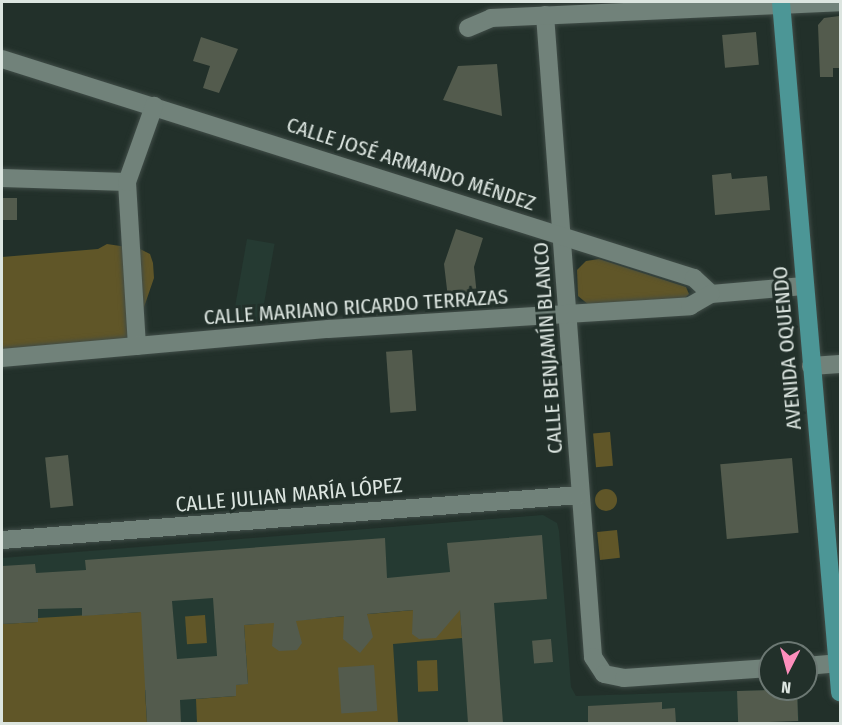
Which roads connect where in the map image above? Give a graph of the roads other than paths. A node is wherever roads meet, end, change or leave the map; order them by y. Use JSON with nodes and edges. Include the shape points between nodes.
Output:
{"nodes":[{"id":1,"x":840,"y":2,"type":"edge"},
{"id":2,"x":781,"y":3,"type":"edge"},
{"id":3,"x":490,"y":10,"type":"edge"},
{"id":4,"x":545,"y":15,"type":"junction"},
{"id":5,"x":468,"y":28,"type":"dead end"},
{"id":6,"x":2,"y":59,"type":"edge"},
{"id":7,"x":154,"y":106,"type":"junction"},
{"id":8,"x":2,"y":178,"type":"edge"},
{"id":9,"x":128,"y":182,"type":"junction"},
{"id":10,"x":564,"y":236,"type":"junction"},
{"id":11,"x":804,"y":286,"type":"junction"},
{"id":12,"x":711,"y":294,"type":"junction"},
{"id":13,"x":568,"y":315,"type":"junction"},
{"id":14,"x":137,"y":346,"type":"junction"},
{"id":15,"x":2,"y":358,"type":"edge"},
{"id":16,"x":840,"y":364,"type":"edge"},
{"id":17,"x":811,"y":366,"type":"junction"},
{"id":18,"x":580,"y":495,"type":"junction"},
{"id":19,"x":2,"y":540,"type":"edge"},
{"id":20,"x":839,"y":663,"type":"edge"},
{"id":21,"x":818,"y":665,"type":"edge"},
{"id":22,"x":758,"y":669,"type":"edge"},
{"id":23,"x":840,"y":692,"type":"edge"}],
"edges":[{"from":1,"to":2,"type":"street"},
{"from":2,"to":4,"type":"street"},
{"from":2,"to":11,"type":"main road","name":"AVENIDA OQUENDO"},
{"from":3,"to":4,"type":"street"},
{"from":3,"to":5,"type":"street"},
{"from":4,"to":10,"type":"street","name":"CALLE BENJAMÍN BLANCO"},
{"from":6,"to":7,"type":"street","name":"CALLE JOSÉ ARMANDO MÉNDEZ"},
{"from":7,"to":9,"type":"street"},
{"from":7,"to":10,"type":"street","name":"CALLE JOSÉ ARMANDO MÉNDEZ"},
{"from":8,"to":9,"type":"street"},
{"from":9,"to":14,"type":"street"},
{"from":10,"to":12,"type":"street","name":"CALLE JOSÉ ARMANDO MÉNDEZ","via":[[694,278]]},
{"from":10,"to":13,"type":"street","name":"CALLE BENJAMÍN BLANCO"},
{"from":11,"to":12,"type":"street"},
{"from":11,"to":17,"type":"main road","name":"AVENIDA OQUENDO"},
{"from":12,"to":13,"type":"street","name":"CALLE MARIANO RICARDO TERRAZAS","via":[[690,306]]},
{"from":13,"to":14,"type":"street","name":"CALLE MARIANO RICARDO TERRAZAS","via":[[328,329]]},
{"from":13,"to":18,"type":"street","name":"CALLE BENJAMÍN BLANCO"},
{"from":14,"to":15,"type":"street","name":"CALLE MARIANO RICARDO TERRAZAS"},
{"from":16,"to":17,"type":"street"},
{"from":17,"to":20,"type":"main road","name":"AVENIDA OQUENDO"},
{"from":18,"to":19,"type":"street","name":"CALLE JULIAN MARÍA LÓPEZ"},
{"from":18,"to":22,"type":"street","name":"CALLE BENJAMÍN BLANCO","via":[[592,657],[604,675],[624,678]]},
{"from":20,"to":21,"type":"street"},
{"from":20,"to":23,"type":"main road","name":"AVENIDA OQUENDO"}]}
